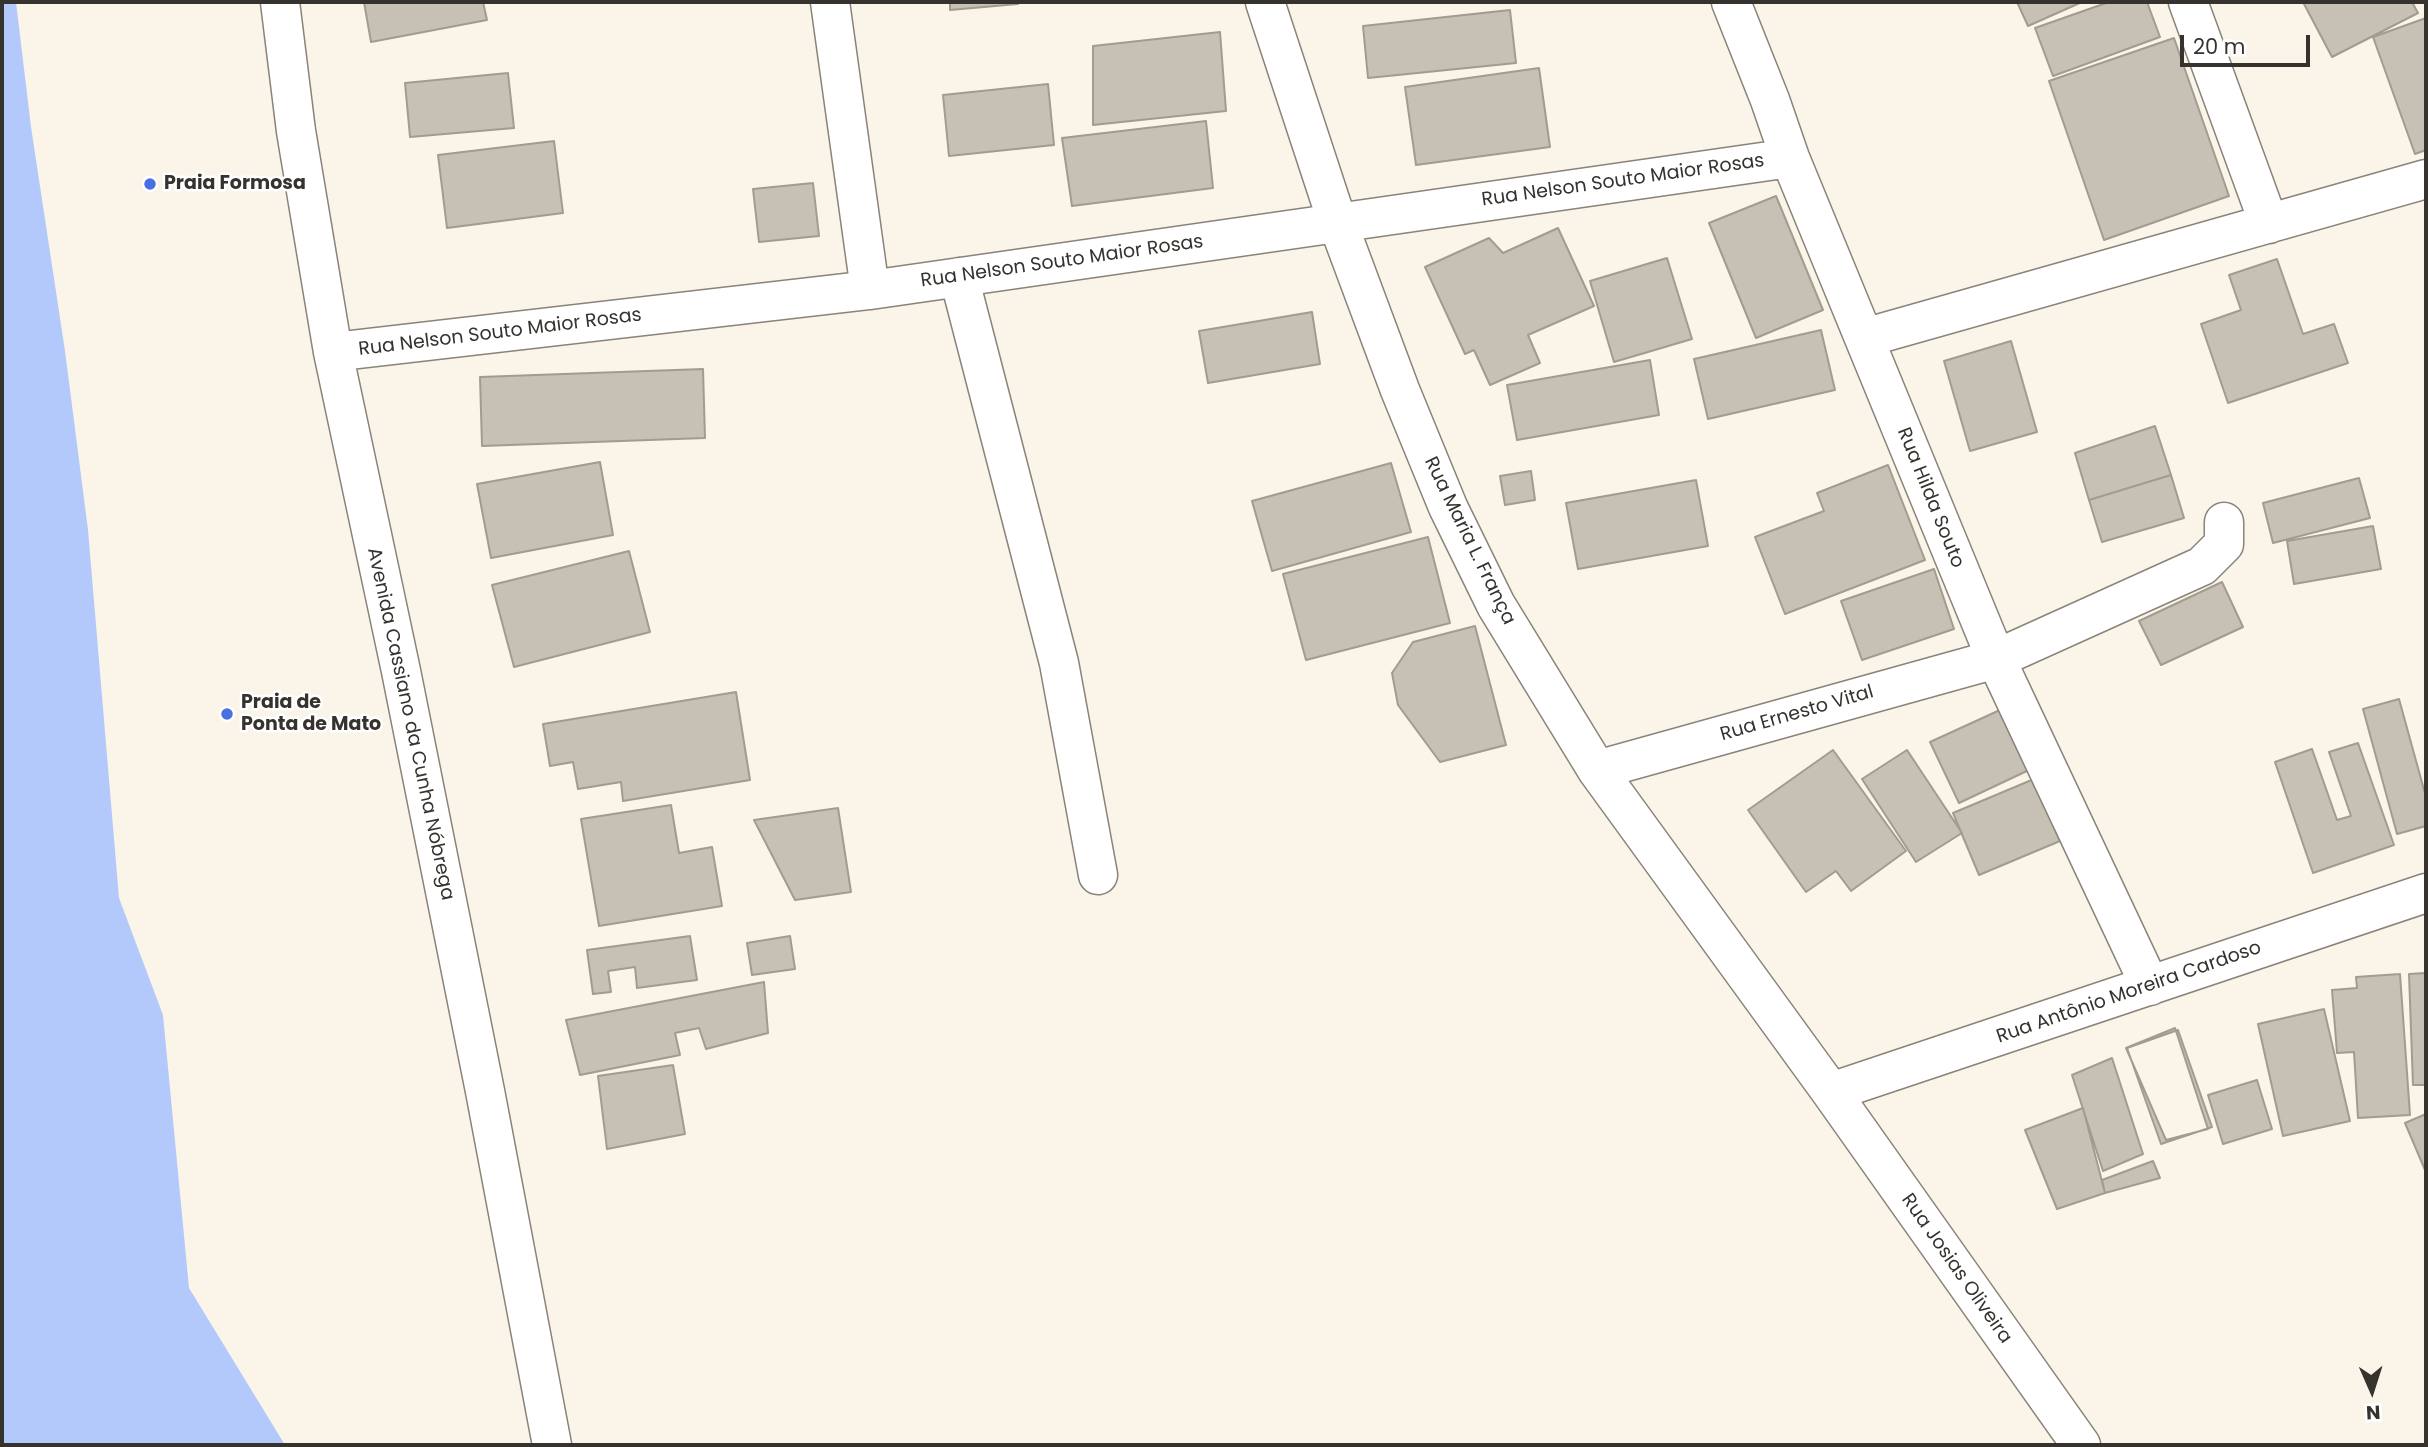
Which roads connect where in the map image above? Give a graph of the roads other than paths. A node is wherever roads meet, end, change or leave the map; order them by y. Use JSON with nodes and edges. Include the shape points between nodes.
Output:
{"nodes":[{"id":1,"x":279,"y":2,"type":"edge"},
{"id":2,"x":830,"y":2,"type":"edge"},
{"id":3,"x":1265,"y":2,"type":"edge"},
{"id":4,"x":1731,"y":2,"type":"edge"},
{"id":5,"x":2188,"y":2,"type":"edge"},
{"id":6,"x":1790,"y":158,"type":"junction"},
{"id":7,"x":2426,"y":179,"type":"edge"},
{"id":8,"x":1337,"y":221,"type":"junction"},
{"id":9,"x":2269,"y":224,"type":"junction"},
{"id":10,"x":959,"y":277,"type":"junction"},
{"id":11,"x":870,"y":290,"type":"junction"},
{"id":12,"x":1864,"y":338,"type":"junction"},
{"id":13,"x":333,"y":352,"type":"junction"},
{"id":14,"x":2224,"y":522,"type":"dead end"},
{"id":15,"x":1996,"y":659,"type":"junction"},
{"id":16,"x":1597,"y":770,"type":"junction"},
{"id":17,"x":1098,"y":875,"type":"dead end"},
{"id":18,"x":2426,"y":893,"type":"edge"},
{"id":19,"x":2150,"y":986,"type":"junction"},
{"id":20,"x":1831,"y":1092,"type":"junction"},
{"id":21,"x":552,"y":1445,"type":"edge"},
{"id":22,"x":2081,"y":1445,"type":"edge"}],
"edges":[{"from":1,"to":13,"type":"street","name":"Avenida Cassiano da Cunha Nóbrega"},
{"from":2,"to":11,"type":"street"},
{"from":3,"to":8,"type":"street","name":"Rua Maria L. França"},
{"from":4,"to":6,"type":"street","name":"Rua Hilda Souto"},
{"from":5,"to":9,"type":"street"},
{"from":6,"to":8,"type":"street","name":"Rua Nelson Souto Maior Rosas"},
{"from":6,"to":12,"type":"street","name":"Rua Hilda Souto"},
{"from":7,"to":9,"type":"street"},
{"from":8,"to":10,"type":"street","name":"Rua Nelson Souto Maior Rosas"},
{"from":8,"to":16,"type":"street","name":"Rua Maria L. França","via":[[1448,507],[1496,605]]},
{"from":9,"to":12,"type":"street"},
{"from":10,"to":11,"type":"street","name":"Rua Nelson Souto Maior Rosas"},
{"from":10,"to":17,"type":"street","via":[[1059,663]]},
{"from":11,"to":13,"type":"street","name":"Rua Nelson Souto Maior Rosas"},
{"from":12,"to":15,"type":"street","name":"Rua Hilda Souto"},
{"from":13,"to":21,"type":"street","name":"Avenida Cassiano da Cunha Nóbrega","via":[[401,671]]},
{"from":14,"to":15,"type":"street","name":"Rua Ernesto Vital","via":[[2224,544],[2203,566]]},
{"from":15,"to":16,"type":"street","name":"Rua Ernesto Vital"},
{"from":15,"to":19,"type":"street","name":"Rua Hilda Souto"},
{"from":16,"to":20,"type":"street","name":"Rua Maria L. França"},
{"from":18,"to":19,"type":"street","name":"Rua Antônio Moreira Cardoso"},
{"from":19,"to":20,"type":"street","name":"Rua Antônio Moreira Cardoso"},
{"from":20,"to":22,"type":"street","name":"Rua Josias Oliveira"}]}
